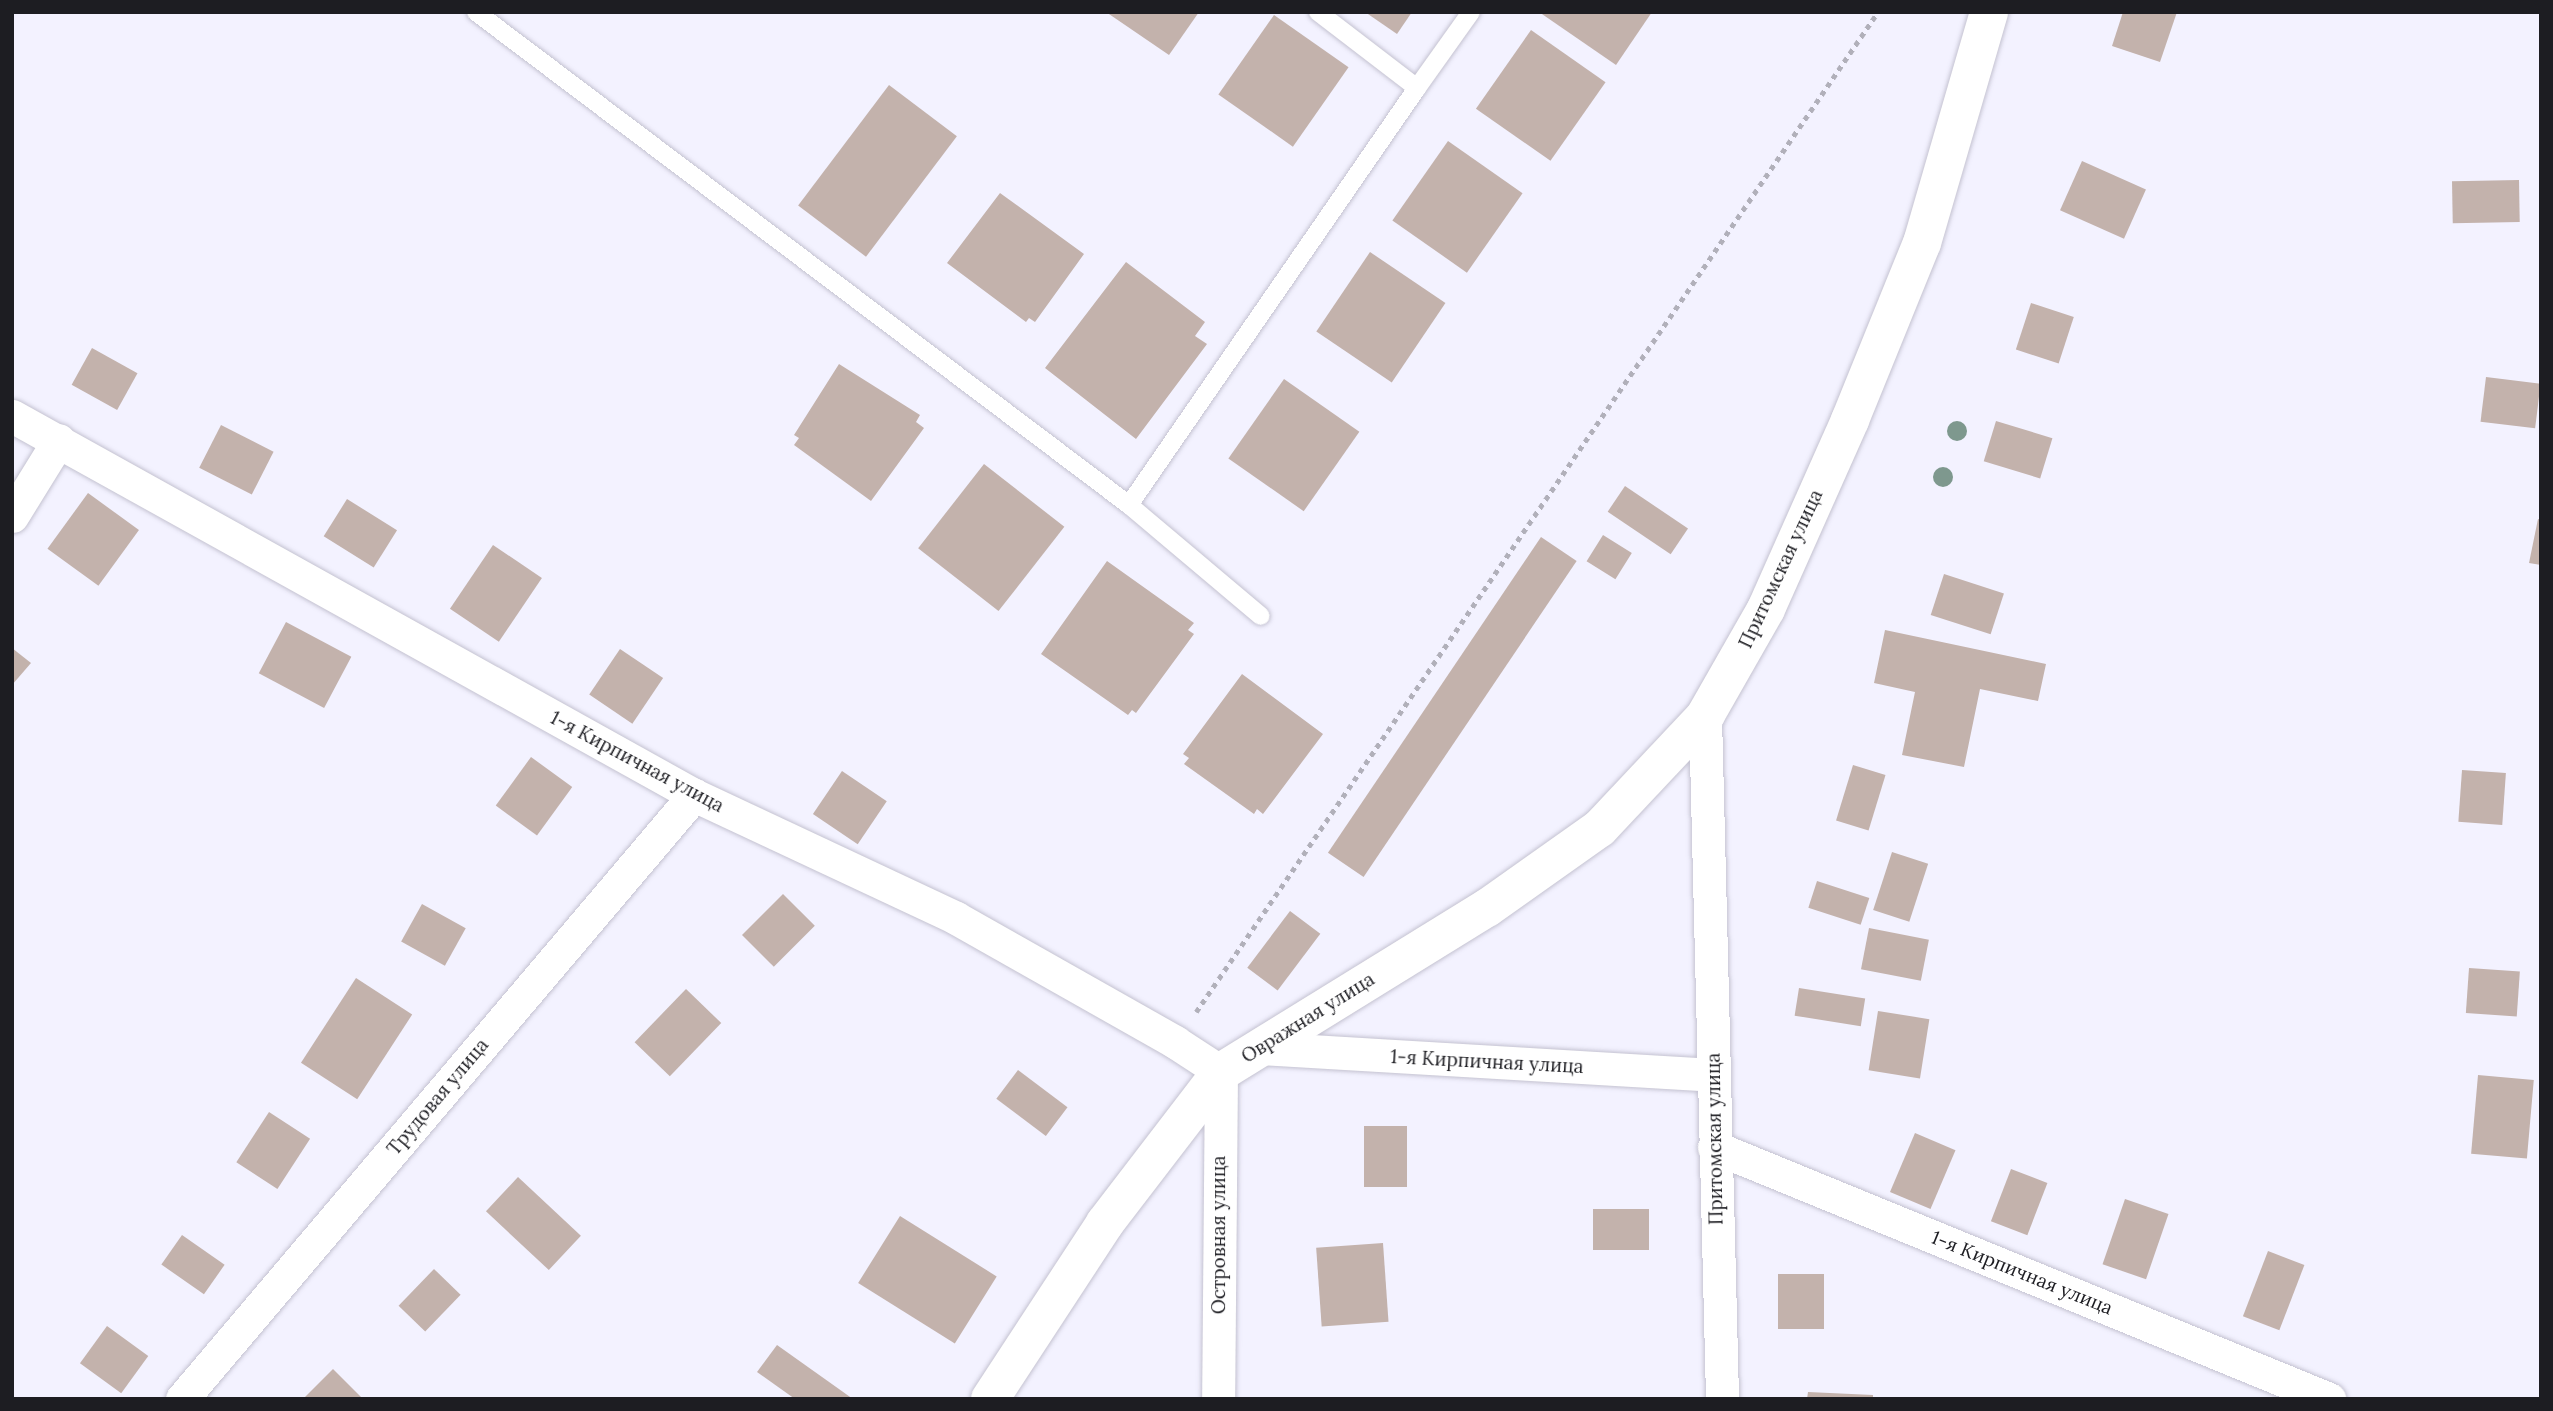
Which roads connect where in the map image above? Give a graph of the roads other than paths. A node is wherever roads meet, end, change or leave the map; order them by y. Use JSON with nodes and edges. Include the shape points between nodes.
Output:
{"nodes":[{"id":1,"x":476,"y":12,"type":"edge"},
{"id":2,"x":1318,"y":12,"type":"edge"},
{"id":3,"x":1471,"y":12,"type":"edge"},
{"id":4,"x":1989,"y":12,"type":"edge"},
{"id":5,"x":1417,"y":88,"type":"junction"},
{"id":6,"x":12,"y":416,"type":"edge"},
{"id":7,"x":59,"y":440,"type":"junction"},
{"id":8,"x":1129,"y":505,"type":"junction"},
{"id":9,"x":12,"y":516,"type":"edge"},
{"id":10,"x":1261,"y":616,"type":"dead end"},
{"id":11,"x":1705,"y":716,"type":"junction"},
{"id":12,"x":694,"y":795,"type":"junction"},
{"id":13,"x":1260,"y":1048,"type":"junction"},
{"id":14,"x":1221,"y":1072,"type":"junction"},
{"id":15,"x":1713,"y":1075,"type":"junction"},
{"id":16,"x":1714,"y":1147,"type":"junction"},
{"id":17,"x":182,"y":1399,"type":"edge"},
{"id":18,"x":990,"y":1399,"type":"edge"},
{"id":19,"x":1218,"y":1399,"type":"edge"},
{"id":20,"x":1722,"y":1399,"type":"edge"},
{"id":21,"x":2329,"y":1399,"type":"edge"}],
"edges":[{"from":1,"to":8,"type":"lane"},
{"from":2,"to":5,"type":"lane"},
{"from":3,"to":5,"type":"lane"},
{"from":4,"to":11,"type":"street","name":"Притомская улица","via":[[1917,256],[1766,609]]},
{"from":5,"to":8,"type":"lane"},
{"from":6,"to":7,"type":"street","name":"1-я Кирпичная улица"},
{"from":7,"to":9,"type":"street"},
{"from":7,"to":12,"type":"street","name":"1-я Кирпичная улица"},
{"from":8,"to":10,"type":"lane"},
{"from":11,"to":13,"type":"street","name":"Овражная улица","via":[[1600,828],[1487,908]]},
{"from":11,"to":15,"type":"street","name":"Притомская улица"},
{"from":12,"to":14,"type":"street","name":"1-я Кирпичная улица","via":[[956,918]]},
{"from":12,"to":17,"type":"street","name":"Трудовая улица"},
{"from":13,"to":14,"type":"street","name":"Овражная улица"},
{"from":13,"to":15,"type":"street","name":"1-я Кирпичная улица"},
{"from":14,"to":18,"type":"street","name":"Овражная улица","via":[[1105,1223]]},
{"from":14,"to":19,"type":"street","name":"Островная улица"},
{"from":15,"to":16,"type":"street","name":"Притомская улица"},
{"from":16,"to":20,"type":"street","name":"Притомская улица"},
{"from":16,"to":21,"type":"street","name":"1-я Кирпичная улица"}]}
